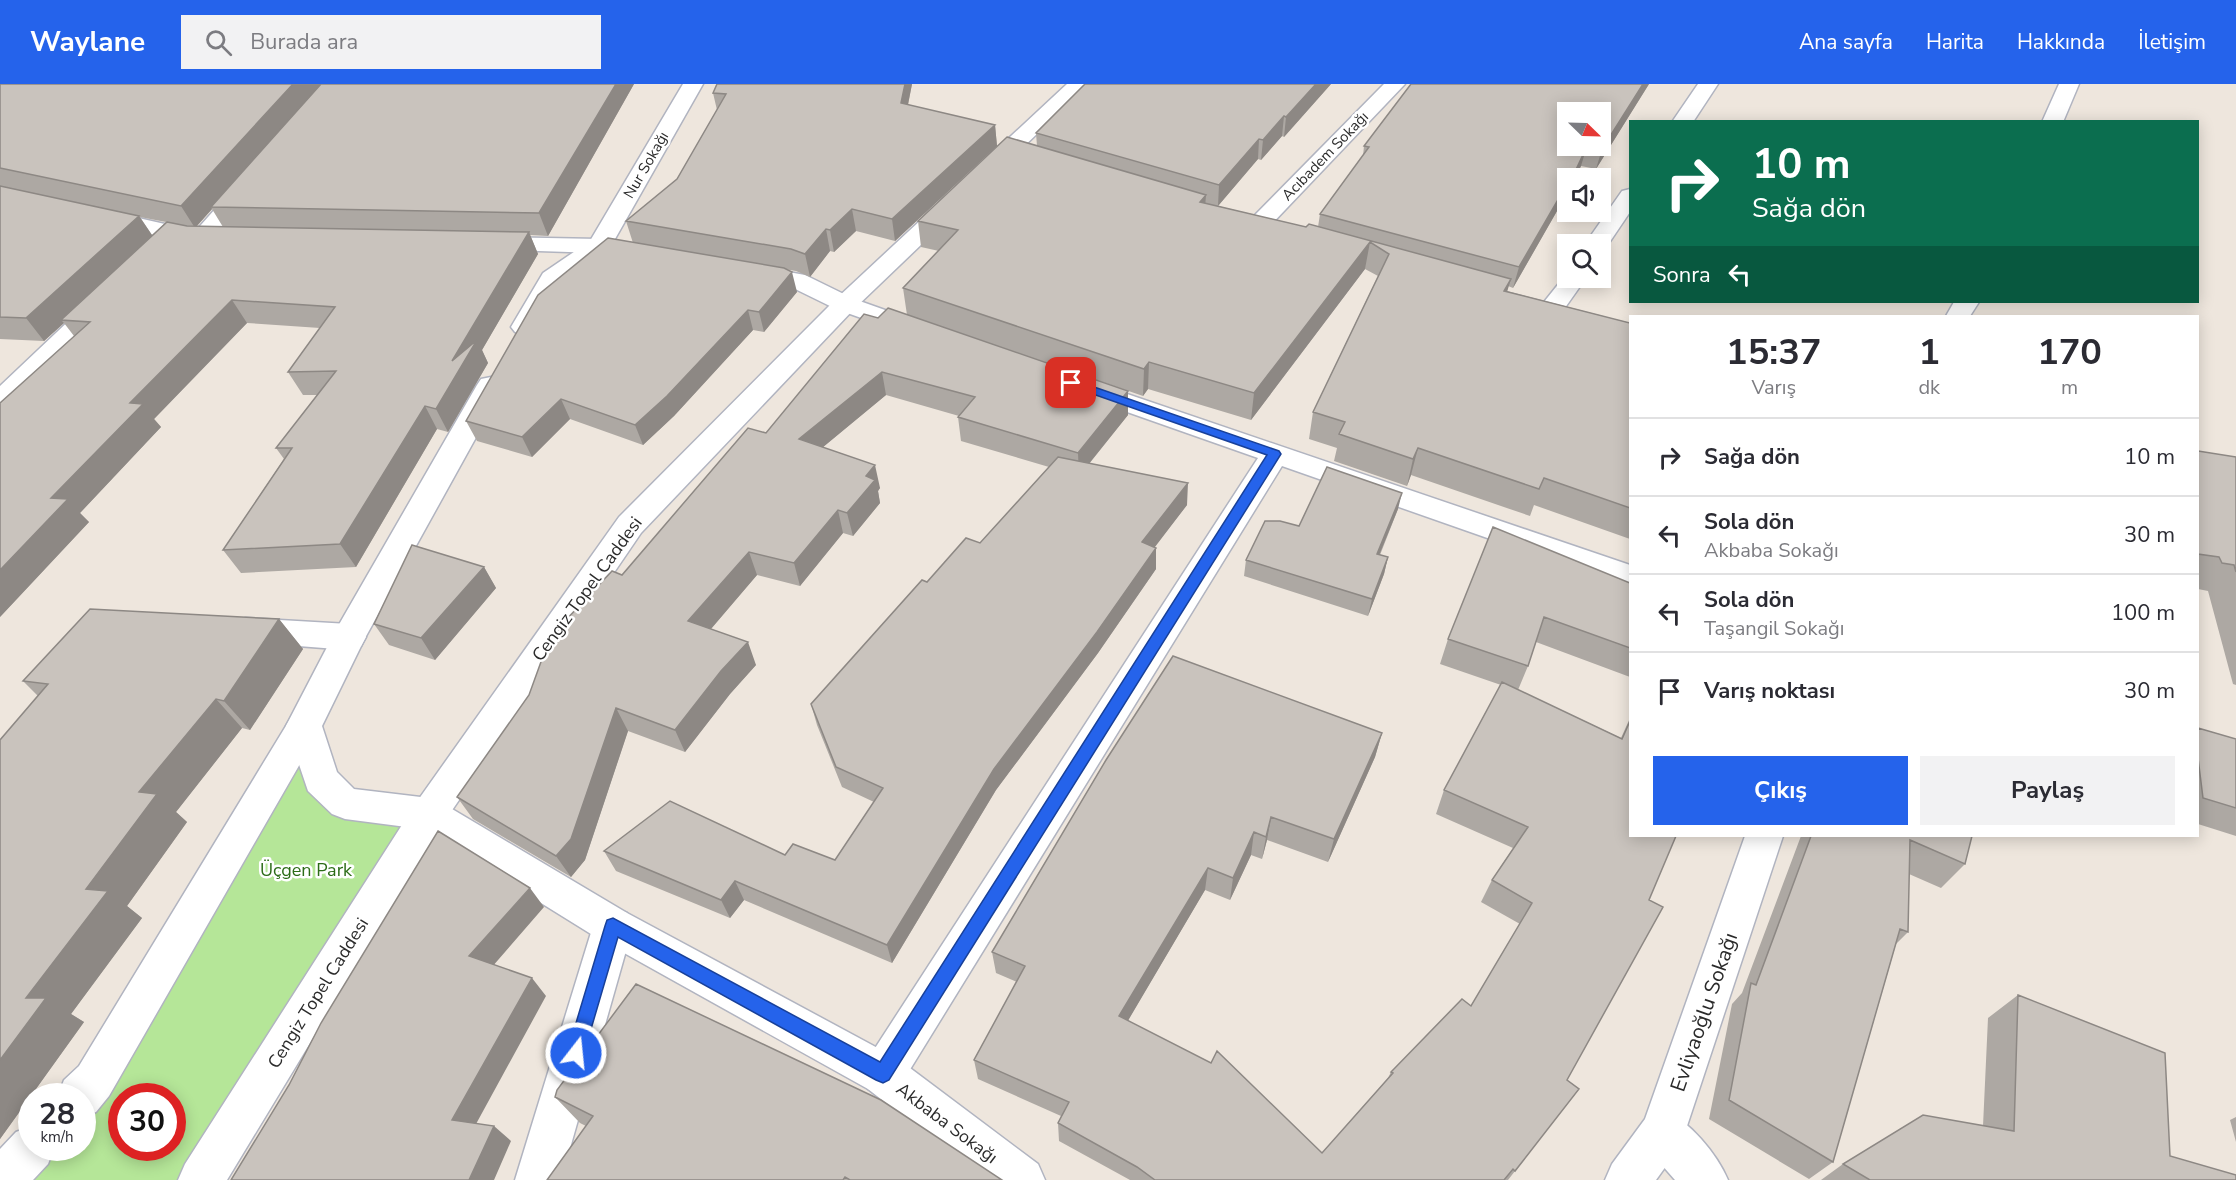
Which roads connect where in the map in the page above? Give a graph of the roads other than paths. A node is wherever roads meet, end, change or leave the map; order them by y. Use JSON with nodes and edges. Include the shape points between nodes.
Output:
{"nodes":[{"id":1,"x":693,"y":84,"type":"edge"},
{"id":2,"x":1079,"y":84,"type":"edge"},
{"id":3,"x":1395,"y":84,"type":"edge"},
{"id":4,"x":1708,"y":84,"type":"edge"},
{"id":5,"x":2070,"y":84,"type":"edge"},
{"id":6,"x":1683,"y":120,"type":"edge"},
{"id":7,"x":2053,"y":120,"type":"edge"},
{"id":8,"x":261,"y":170,"type":"edge"},
{"id":9,"x":1629,"y":197,"type":"edge"},
{"id":10,"x":82,"y":213,"type":"edge"},
{"id":11,"x":1233,"y":220,"type":"edge"},
{"id":12,"x":1256,"y":227,"type":"junction"},
{"id":13,"x":1278,"y":233,"type":"edge"},
{"id":14,"x":1603,"y":234,"type":"edge"},
{"id":15,"x":201,"y":239,"type":"junction"},
{"id":16,"x":236,"y":240,"type":"edge"},
{"id":17,"x":470,"y":244,"type":"edge"},
{"id":18,"x":599,"y":246,"type":"junction"},
{"id":19,"x":646,"y":254,"type":"edge"},
{"id":20,"x":727,"y":268,"type":"edge"},
{"id":21,"x":125,"y":281,"type":"edge"},
{"id":22,"x":1567,"y":288,"type":"edge"},
{"id":23,"x":845,"y":304,"type":"junction"},
{"id":24,"x":1553,"y":307,"type":"edge"},
{"id":25,"x":947,"y":340,"type":"edge"},
{"id":26,"x":1060,"y":379,"type":"edge"},
{"id":27,"x":0,"y":400,"type":"edge"},
{"id":28,"x":1275,"y":454,"type":"junction"},
{"id":29,"x":1629,"y":577,"type":"edge"},
{"id":30,"x":218,"y":628,"type":"edge"},
{"id":31,"x":349,"y":637,"type":"junction"},
{"id":32,"x":304,"y":726,"type":"junction"},
{"id":33,"x":429,"y":814,"type":"junction"},
{"id":34,"x":1764,"y":837,"type":"edge"},
{"id":35,"x":613,"y":926,"type":"junction"},
{"id":36,"x":883,"y":1074,"type":"junction"},
{"id":37,"x":92,"y":1083,"type":"edge"},
{"id":38,"x":1663,"y":1132,"type":"junction"},
{"id":39,"x":20,"y":1161,"type":"edge"},
{"id":40,"x":2,"y":1180,"type":"edge"},
{"id":41,"x":201,"y":1180,"type":"edge"},
{"id":42,"x":538,"y":1180,"type":"edge"},
{"id":43,"x":1022,"y":1180,"type":"edge"},
{"id":44,"x":1629,"y":1180,"type":"edge"},
{"id":45,"x":1705,"y":1180,"type":"edge"}],
"edges":[{"from":1,"to":18,"type":"street","name":"Nur Sokağı"},
{"from":2,"to":23,"type":"street","name":"Cengiz Topel Caddesi","via":[[1015,156]]},
{"from":3,"to":12,"type":"street","name":"Acıbadem Sokağı"},
{"from":4,"to":6,"type":"street"},
{"from":5,"to":7,"type":"street"},
{"from":8,"to":15,"type":"street"},
{"from":9,"to":14,"type":"street"},
{"from":10,"to":15,"type":"street","via":[[166,242]]},
{"from":11,"to":12,"type":"street"},
{"from":12,"to":13,"type":"street"},
{"from":15,"to":16,"type":"street"},
{"from":17,"to":18,"type":"street"},
{"from":18,"to":19,"type":"street"},
{"from":18,"to":31,"type":"street","via":[[552,278]]},
{"from":20,"to":23,"type":"street","via":[[796,280]]},
{"from":21,"to":27,"type":"street"},
{"from":22,"to":24,"type":"street"},
{"from":23,"to":25,"type":"street"},
{"from":23,"to":33,"type":"street","name":"Cengiz Topel Caddesi","via":[[630,525]]},
{"from":26,"to":28,"type":"street"},
{"from":28,"to":29,"type":"street"},
{"from":28,"to":36,"type":"street","name":"Akbaba Sokağı"},
{"from":30,"to":31,"type":"street"},
{"from":31,"to":32,"type":"street"},
{"from":32,"to":33,"type":"street","via":[[321,780],[345,803]]},
{"from":32,"to":37,"type":"street"},
{"from":33,"to":35,"type":"street"},
{"from":33,"to":41,"type":"street","name":"Cengiz Topel Caddesi"},
{"from":34,"to":38,"type":"street","name":"Evliyaoğlu Sokağı"},
{"from":35,"to":36,"type":"street"},
{"from":35,"to":42,"type":"street"},
{"from":36,"to":43,"type":"street","name":"Akbaba Sokağı"},
{"from":38,"to":44,"type":"street","name":"Evliyaoğlu Sokağı"},
{"from":38,"to":45,"type":"street"},
{"from":39,"to":40,"type":"street"}]}
